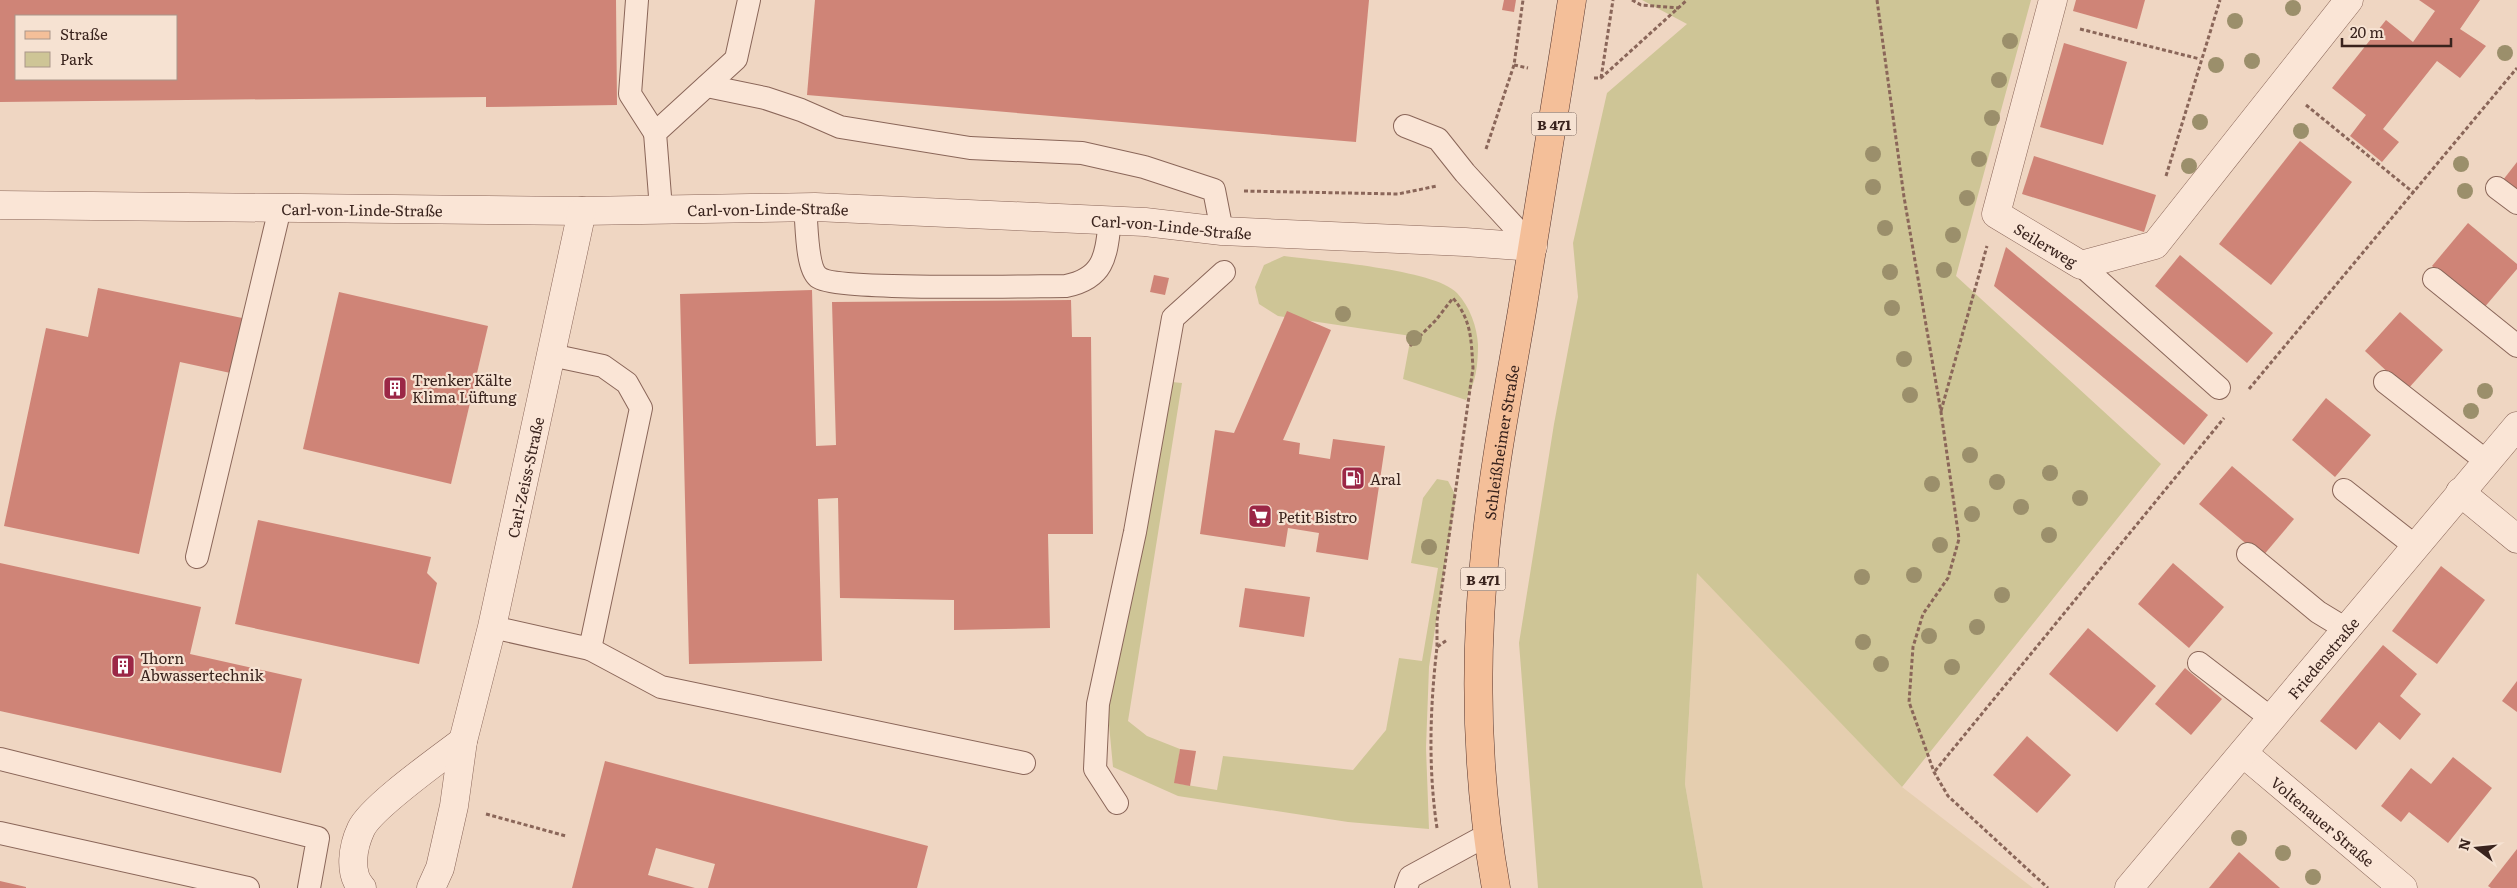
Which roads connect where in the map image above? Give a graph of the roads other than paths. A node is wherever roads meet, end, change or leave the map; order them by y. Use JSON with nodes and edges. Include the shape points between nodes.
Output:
{"nodes":[{"id":1,"x":637,"y":0,"type":"edge"},
{"id":2,"x":749,"y":0,"type":"edge"},
{"id":3,"x":1572,"y":0,"type":"edge"},
{"id":4,"x":2349,"y":0,"type":"edge"},
{"id":5,"x":2050,"y":10,"type":"edge"},
{"id":6,"x":707,"y":86,"type":"junction"},
{"id":7,"x":1405,"y":126,"type":"dead end"},
{"id":8,"x":655,"y":133,"type":"junction"},
{"id":9,"x":2497,"y":188,"type":"dead end"},
{"id":10,"x":2517,"y":203,"type":"edge"},
{"id":11,"x":0,"y":207,"type":"edge"},
{"id":12,"x":805,"y":207,"type":"junction"},
{"id":13,"x":280,"y":208,"type":"junction"},
{"id":14,"x":661,"y":209,"type":"junction"},
{"id":15,"x":582,"y":210,"type":"junction"},
{"id":16,"x":1110,"y":220,"type":"junction"},
{"id":17,"x":1222,"y":231,"type":"junction"},
{"id":18,"x":1533,"y":247,"type":"junction"},
{"id":19,"x":2081,"y":265,"type":"junction"},
{"id":20,"x":1224,"y":272,"type":"dead end"},
{"id":21,"x":2434,"y":279,"type":"dead end"},
{"id":22,"x":2517,"y":346,"type":"edge"},
{"id":23,"x":551,"y":355,"type":"junction"},
{"id":24,"x":2385,"y":382,"type":"dead end"},
{"id":25,"x":2219,"y":388,"type":"dead end"},
{"id":26,"x":2517,"y":426,"type":"edge"},
{"id":27,"x":2486,"y":461,"type":"junction"},
{"id":28,"x":2344,"y":490,"type":"dead end"},
{"id":29,"x":2460,"y":492,"type":"junction"},
{"id":30,"x":2517,"y":539,"type":"edge"},
{"id":31,"x":2415,"y":546,"type":"junction"},
{"id":32,"x":2248,"y":554,"type":"dead end"},
{"id":33,"x":196,"y":556,"type":"dead end"},
{"id":34,"x":492,"y":627,"type":"junction"},
{"id":35,"x":2346,"y":630,"type":"junction"},
{"id":36,"x":590,"y":649,"type":"junction"},
{"id":37,"x":2199,"y":662,"type":"dead end"},
{"id":38,"x":2272,"y":719,"type":"junction"},
{"id":39,"x":463,"y":741,"type":"junction"},
{"id":40,"x":2243,"y":754,"type":"junction"},
{"id":41,"x":0,"y":759,"type":"edge"},
{"id":42,"x":1024,"y":763,"type":"dead end"},
{"id":43,"x":1117,"y":804,"type":"dead end"},
{"id":44,"x":0,"y":832,"type":"edge"},
{"id":45,"x":1487,"y":835,"type":"junction"},
{"id":46,"x":357,"y":887,"type":"edge"},
{"id":47,"x":248,"y":888,"type":"edge"},
{"id":48,"x":309,"y":888,"type":"edge"},
{"id":49,"x":431,"y":888,"type":"edge"},
{"id":50,"x":1406,"y":888,"type":"edge"},
{"id":51,"x":1496,"y":888,"type":"edge"},
{"id":52,"x":2129,"y":888,"type":"edge"},
{"id":53,"x":2403,"y":888,"type":"edge"}],
"edges":[{"from":1,"to":8,"type":"lane","via":[[630,94]]},
{"from":2,"to":6,"type":"lane","via":[[736,59]]},
{"from":3,"to":18,"type":"main road","name":"Schleißheimer Straße","number":"B 471"},
{"from":4,"to":19,"type":"street","name":"Seilerweg","via":[[2155,245]]},
{"from":5,"to":19,"type":"street","name":"Seilerweg","via":[[1996,214]]},
{"from":6,"to":8,"type":"lane"},
{"from":6,"to":17,"type":"lane","via":[[765,98],[840,127],[970,148],[1082,153],[1144,168],[1214,190]]},
{"from":7,"to":18,"type":"lane","via":[[1438,139],[1465,174]]},
{"from":8,"to":14,"type":"lane"},
{"from":9,"to":10,"type":"lane"},
{"from":11,"to":13,"type":"street","name":"Carl-von-Linde-Straße"},
{"from":12,"to":14,"type":"street","name":"Carl-von-Linde-Straße"},
{"from":12,"to":16,"type":"street","name":"Carl-von-Linde-Straße"},
{"from":12,"to":16,"type":"lane","via":[[811,268],[818,278],[874,285],[1066,286],[1084,282],[1101,266]]},
{"from":13,"to":15,"type":"street","name":"Carl-von-Linde-Straße"},
{"from":13,"to":33,"type":"lane"},
{"from":14,"to":15,"type":"street","name":"Carl-von-Linde-Straße"},
{"from":15,"to":23,"type":"street","name":"Carl-Zeiss-Straße"},
{"from":16,"to":17,"type":"street","name":"Carl-von-Linde-Straße"},
{"from":17,"to":18,"type":"street","name":"Carl-von-Linde-Straße"},
{"from":18,"to":45,"type":"main road","name":"Schleißheimer Straße","number":"B 471","via":[[1486,543],[1480,715]]},
{"from":19,"to":25,"type":"lane"},
{"from":20,"to":43,"type":"lane","via":[[1173,318],[1134,532],[1098,704],[1095,769]]},
{"from":21,"to":22,"type":"lane"},
{"from":23,"to":34,"type":"street","name":"Carl-Zeiss-Straße"},
{"from":23,"to":36,"type":"lane","via":[[603,366],[627,383],[641,408]]},
{"from":24,"to":27,"type":"lane"},
{"from":26,"to":27,"type":"street","name":"Friedenstraße"},
{"from":27,"to":29,"type":"street","name":"Friedenstraße"},
{"from":28,"to":31,"type":"lane"},
{"from":29,"to":30,"type":"street"},
{"from":29,"to":31,"type":"street","name":"Friedenstraße"},
{"from":31,"to":35,"type":"street","name":"Friedenstraße"},
{"from":32,"to":35,"type":"lane","via":[[2318,612]]},
{"from":34,"to":36,"type":"lane"},
{"from":34,"to":39,"type":"street","name":"Carl-Zeiss-Straße"},
{"from":35,"to":38,"type":"street","name":"Friedenstraße"},
{"from":36,"to":42,"type":"lane","via":[[661,687]]},
{"from":37,"to":38,"type":"lane"},
{"from":38,"to":40,"type":"street","name":"Friedenstraße"},
{"from":39,"to":46,"type":"street","via":[[386,802],[361,828],[352,862]]},
{"from":39,"to":49,"type":"street","name":"Carl-Zeiss-Straße","via":[[454,806],[440,868]]},
{"from":40,"to":52,"type":"street","name":"Friedenstraße"},
{"from":40,"to":53,"type":"street","name":"Voltenauer Straße"},
{"from":41,"to":48,"type":"lane","via":[[318,838]]},
{"from":44,"to":47,"type":"lane"},
{"from":45,"to":50,"type":"lane","via":[[1410,877]]},
{"from":45,"to":51,"type":"main road","name":"Schleißheimer Straße","number":"B 471"}]}
